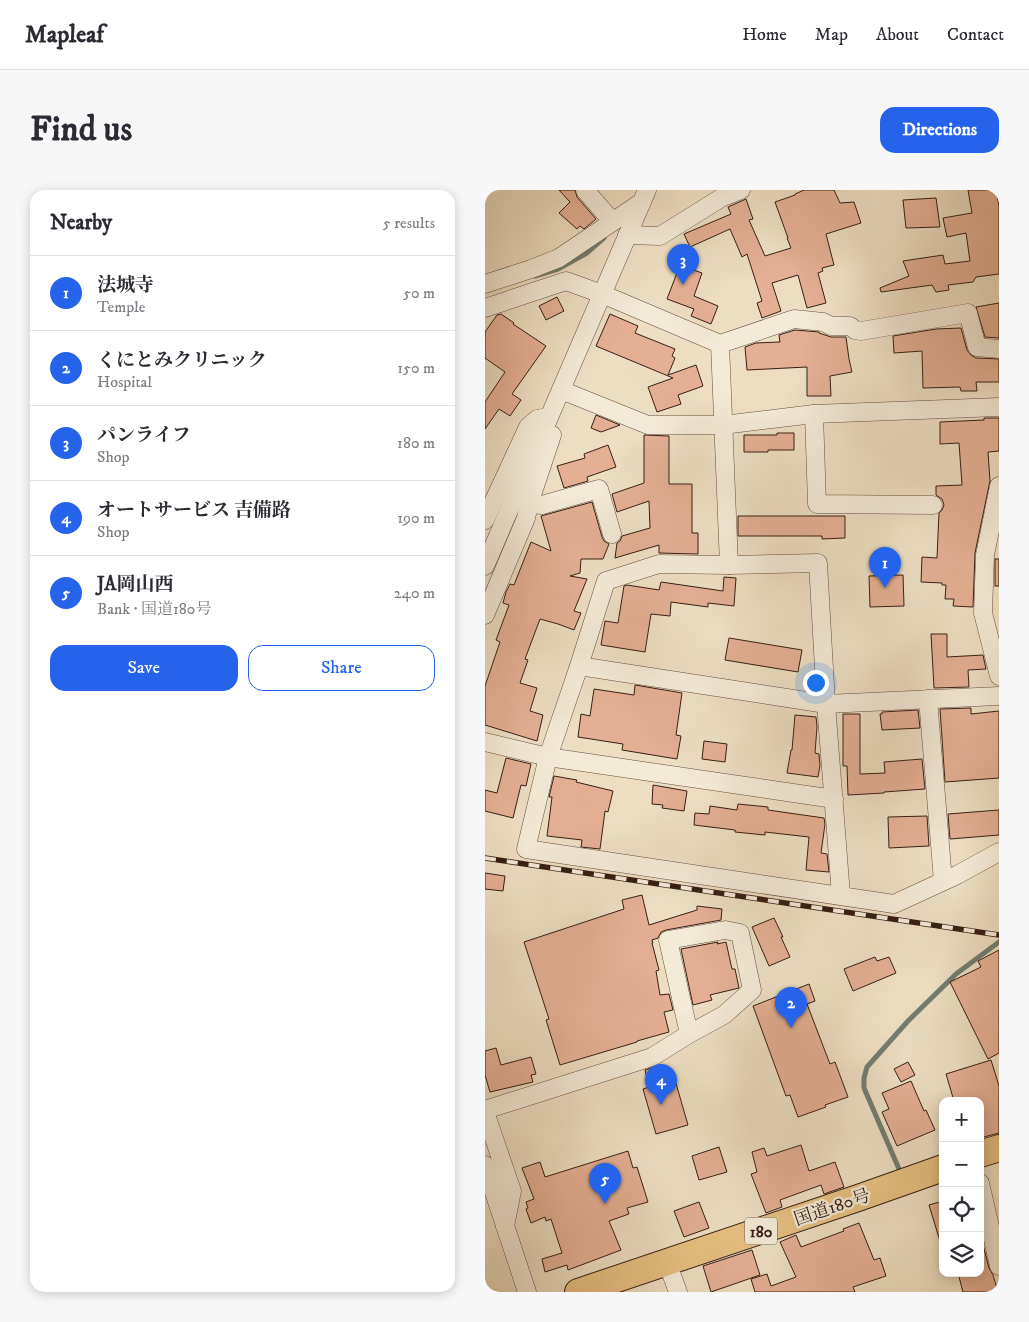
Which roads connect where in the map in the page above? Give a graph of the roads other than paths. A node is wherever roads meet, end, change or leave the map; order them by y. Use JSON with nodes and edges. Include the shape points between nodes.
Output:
{"nodes":[{"id":1,"x":585,"y":190,"type":"edge"},
{"id":2,"x":741,"y":190,"type":"edge"},
{"id":3,"x":644,"y":196,"type":"edge"},
{"id":4,"x":613,"y":221,"type":"junction"},
{"id":5,"x":627,"y":235,"type":"junction"},
{"id":6,"x":485,"y":284,"type":"edge"},
{"id":7,"x":602,"y":294,"type":"junction"},
{"id":8,"x":485,"y":308,"type":"edge"},
{"id":9,"x":720,"y":344,"type":"junction"},
{"id":10,"x":999,"y":349,"type":"edge"},
{"id":11,"x":555,"y":404,"type":"junction"},
{"id":12,"x":999,"y":407,"type":"edge"},
{"id":13,"x":813,"y":414,"type":"junction"},
{"id":14,"x":723,"y":425,"type":"junction"},
{"id":15,"x":999,"y":486,"type":"edge"},
{"id":16,"x":529,"y":504,"type":"junction"},
{"id":17,"x":933,"y":505,"type":"dead end"},
{"id":18,"x":996,"y":517,"type":"edge"},
{"id":19,"x":485,"y":520,"type":"edge"},
{"id":20,"x":613,"y":534,"type":"dead end"},
{"id":21,"x":729,"y":565,"type":"junction"},
{"id":22,"x":485,"y":566,"type":"edge"},
{"id":23,"x":485,"y":616,"type":"edge"},
{"id":24,"x":579,"y":666,"type":"junction"},
{"id":25,"x":999,"y":676,"type":"edge"},
{"id":26,"x":999,"y":696,"type":"edge"},
{"id":27,"x":929,"y":699,"type":"junction"},
{"id":28,"x":826,"y":704,"type":"junction"},
{"id":29,"x":485,"y":742,"type":"edge"},
{"id":30,"x":548,"y":757,"type":"junction"},
{"id":31,"x":834,"y":799,"type":"junction"},
{"id":32,"x":999,"y":852,"type":"edge"},
{"id":33,"x":943,"y":881,"type":"junction"},
{"id":34,"x":841,"y":895,"type":"junction"},
{"id":35,"x":689,"y":1034,"type":"junction"},
{"id":36,"x":485,"y":1111,"type":"edge"},
{"id":37,"x":999,"y":1148,"type":"edge"},
{"id":38,"x":984,"y":1153,"type":"edge"},
{"id":39,"x":485,"y":1165,"type":"edge"},
{"id":40,"x":939,"y":1169,"type":"edge"},
{"id":41,"x":981,"y":1187,"type":"edge"},
{"id":42,"x":485,"y":1206,"type":"edge"},
{"id":43,"x":505,"y":1226,"type":"junction"},
{"id":44,"x":667,"y":1262,"type":"junction"},
{"id":45,"x":999,"y":1266,"type":"edge"},
{"id":46,"x":527,"y":1292,"type":"edge"},
{"id":47,"x":578,"y":1292,"type":"edge"},
{"id":48,"x":678,"y":1292,"type":"edge"}],
"edges":[{"from":1,"to":4,"type":"street"},
{"from":2,"to":5,"type":"street","via":[[721,198],[660,236]]},
{"from":3,"to":4,"type":"street"},
{"from":3,"to":5,"type":"street"},
{"from":4,"to":6,"type":"street","via":[[559,258]]},
{"from":5,"to":7,"type":"street"},
{"from":7,"to":8,"type":"street","via":[[566,281]]},
{"from":7,"to":9,"type":"street"},
{"from":7,"to":11,"type":"street"},
{"from":9,"to":10,"type":"street","via":[[793,319],[850,326],[861,331],[969,313],[977,347]]},
{"from":9,"to":14,"type":"street"},
{"from":11,"to":14,"type":"street","via":[[648,426]]},
{"from":11,"to":16,"type":"street","via":[[554,430]]},
{"from":11,"to":19,"type":"street","via":[[528,426]]},
{"from":11,"to":22,"type":"street"},
{"from":12,"to":13,"type":"street"},
{"from":13,"to":14,"type":"street"},
{"from":13,"to":17,"type":"street","via":[[817,504]]},
{"from":14,"to":21,"type":"street"},
{"from":15,"to":18,"type":"street"},
{"from":16,"to":20,"type":"street","via":[[543,505],[599,489]]},
{"from":16,"to":23,"type":"street"},
{"from":18,"to":25,"type":"street","via":[[985,555],[983,613]]},
{"from":21,"to":24,"type":"street","via":[[659,564],[606,581]]},
{"from":21,"to":28,"type":"street","via":[[818,563]]},
{"from":24,"to":28,"type":"street"},
{"from":24,"to":30,"type":"street"},
{"from":26,"to":27,"type":"street"},
{"from":27,"to":28,"type":"street"},
{"from":27,"to":33,"type":"street"},
{"from":28,"to":31,"type":"street"},
{"from":29,"to":30,"type":"street"},
{"from":30,"to":31,"type":"street"},
{"from":30,"to":34,"type":"street","via":[[525,849]]},
{"from":31,"to":34,"type":"street"},
{"from":32,"to":33,"type":"street"},
{"from":33,"to":34,"type":"street","via":[[894,904]]},
{"from":35,"to":35,"type":"street","via":[[668,940],[725,930],[741,933],[752,990],[723,1014]]},
{"from":35,"to":36,"type":"street","via":[[652,1057]]},
{"from":36,"to":43,"type":"street","via":[[513,1190]]},
{"from":37,"to":38,"type":"highway"},
{"from":39,"to":43,"type":"street"},
{"from":40,"to":44,"type":"highway","name":"国道180号","number":"180"},
{"from":41,"to":45,"type":"street"},
{"from":42,"to":43,"type":"street"},
{"from":43,"to":46,"type":"street"},
{"from":44,"to":47,"type":"highway","name":"国道180号","number":"180"},
{"from":44,"to":48,"type":"street"}]}
